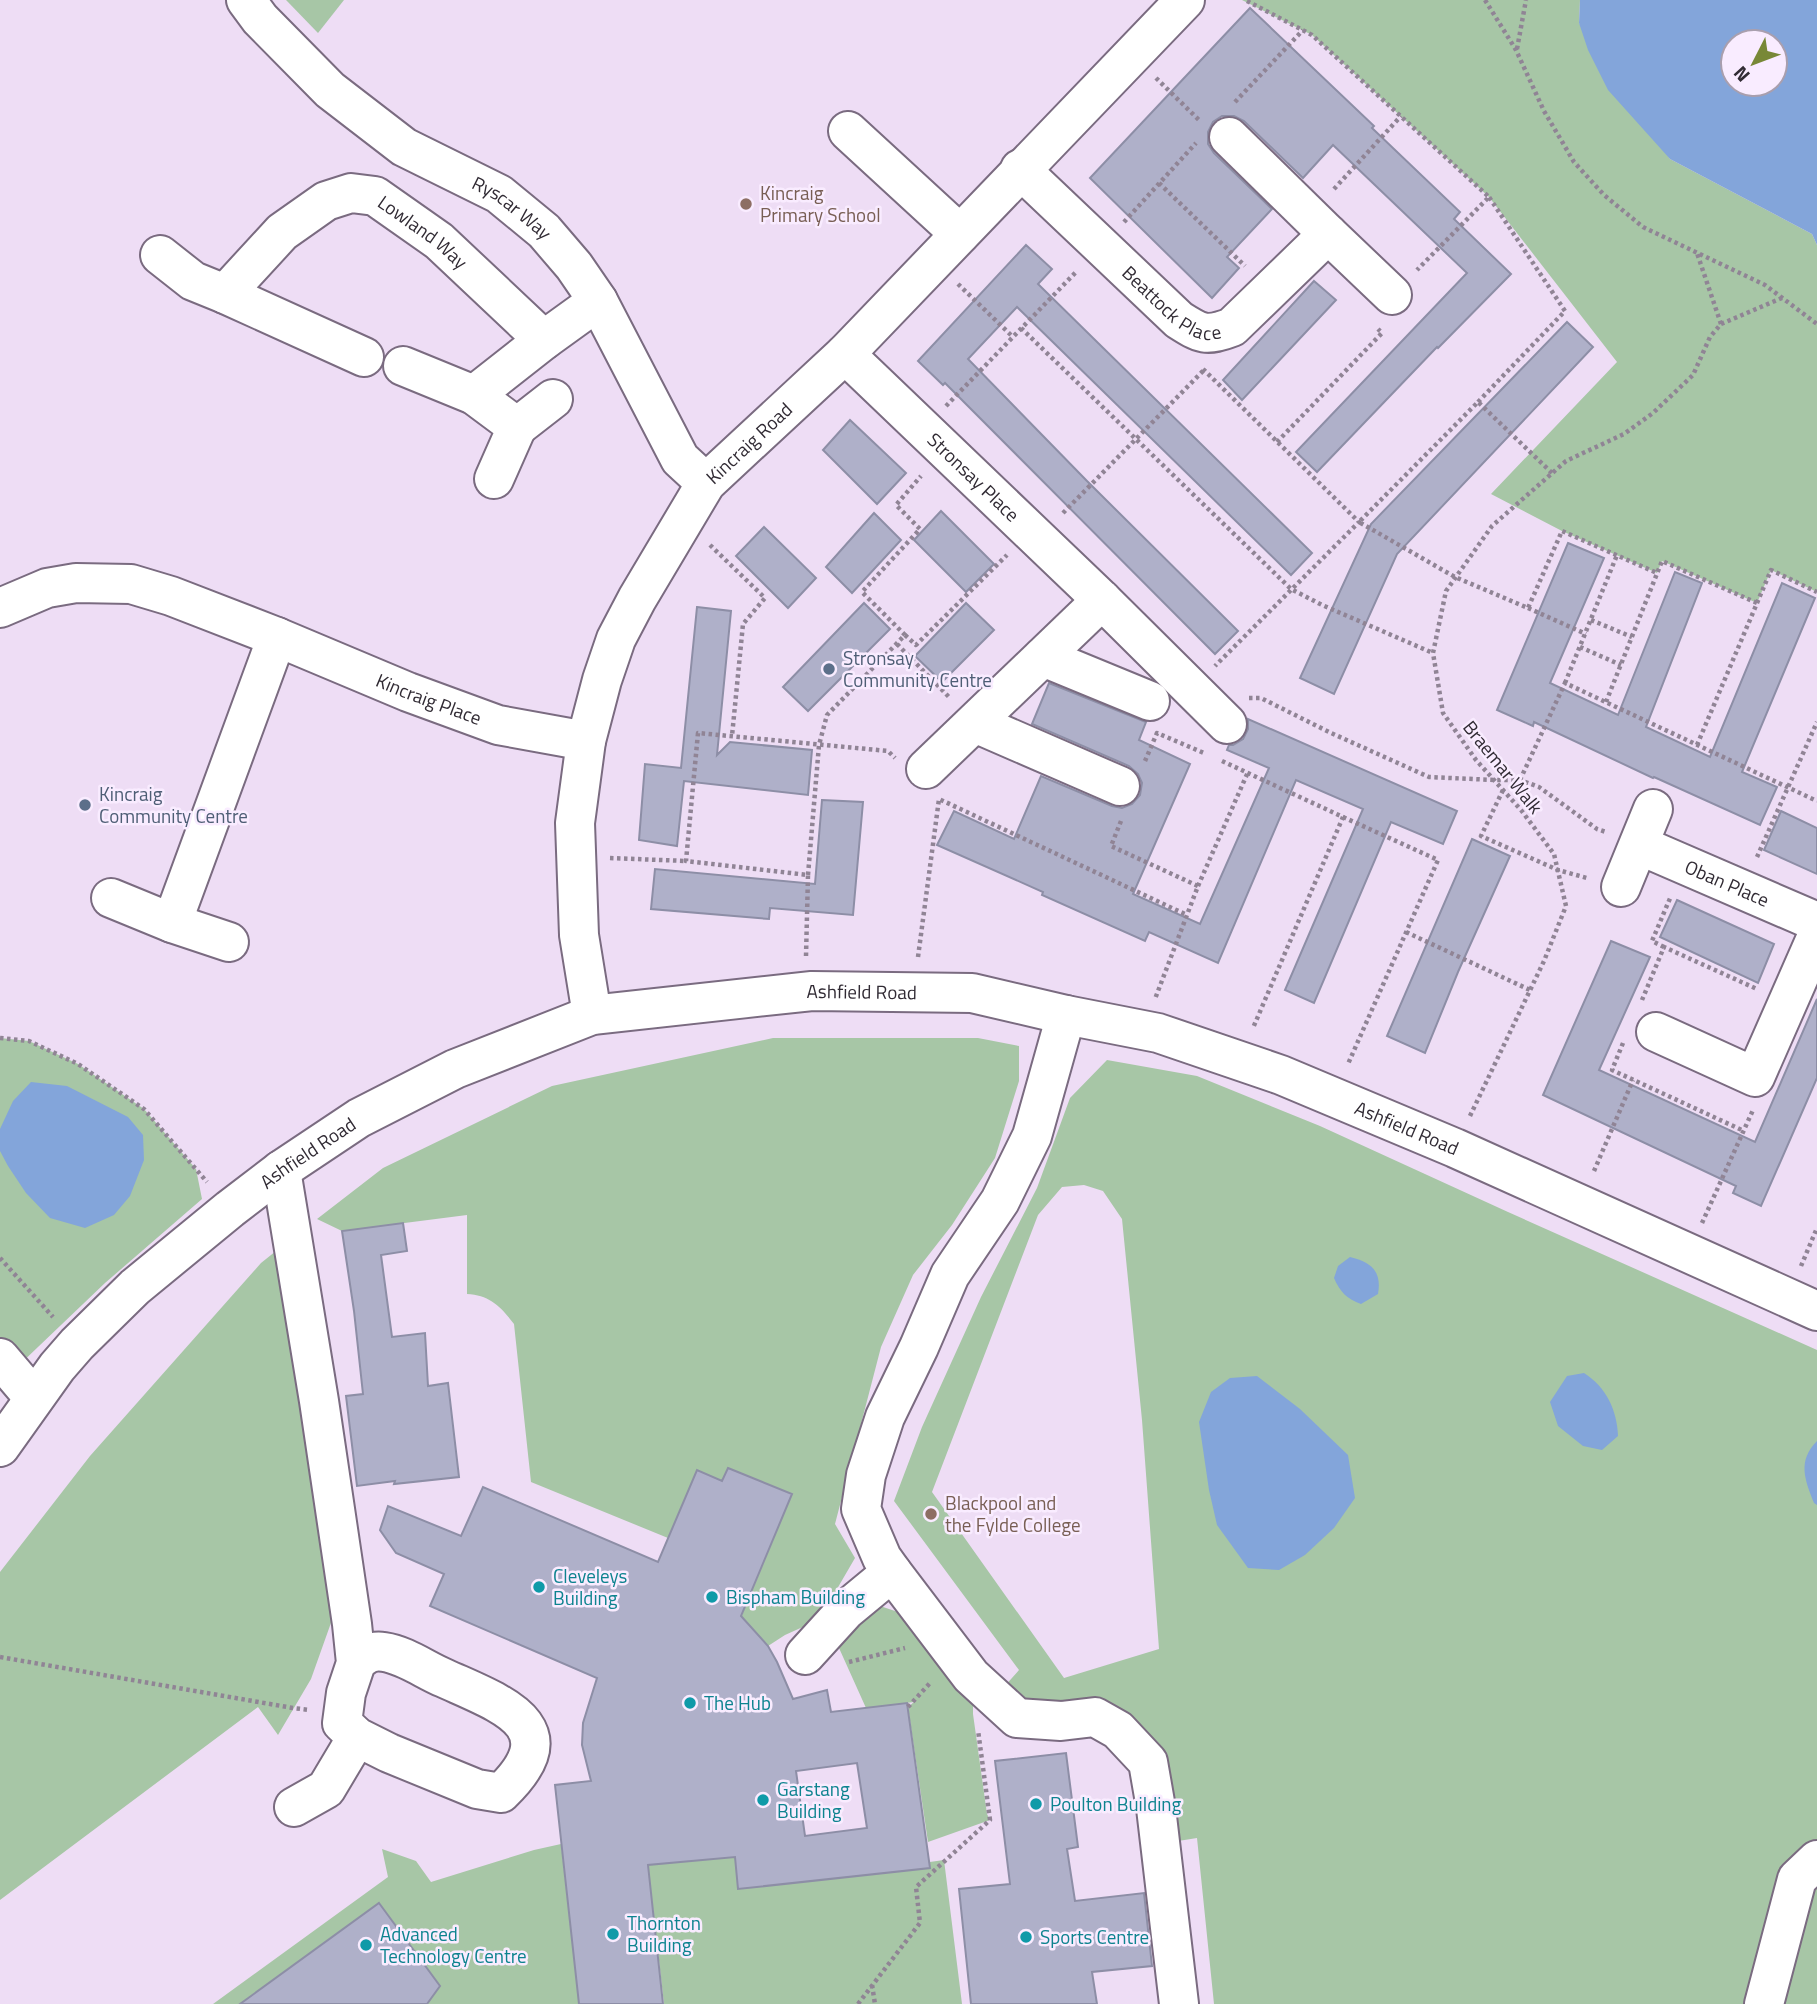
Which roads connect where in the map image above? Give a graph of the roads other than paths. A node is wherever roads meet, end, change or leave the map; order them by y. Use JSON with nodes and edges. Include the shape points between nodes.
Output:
{"nodes":[{"id":1,"x":246,"y":0,"type":"edge"},
{"id":2,"x":1185,"y":0,"type":"edge"},
{"id":3,"x":1217,"y":130,"type":"road end"},
{"id":4,"x":848,"y":131,"type":"dead end"},
{"id":5,"x":1020,"y":169,"type":"junction"},
{"id":6,"x":1311,"y":217,"type":"junction"},
{"id":7,"x":948,"y":247,"type":"junction"},
{"id":8,"x":160,"y":255,"type":"dead end"},
{"id":9,"x":225,"y":294,"type":"junction"},
{"id":10,"x":1392,"y":295,"type":"road end"},
{"id":11,"x":598,"y":301,"type":"junction"},
{"id":12,"x":544,"y":340,"type":"junction"},
{"id":13,"x":845,"y":354,"type":"junction"},
{"id":14,"x":364,"y":357,"type":"dead end"},
{"id":15,"x":403,"y":366,"type":"dead end"},
{"id":16,"x":474,"y":395,"type":"junction"},
{"id":17,"x":554,"y":399,"type":"dead end"},
{"id":18,"x":517,"y":427,"type":"junction"},
{"id":19,"x":494,"y":479,"type":"dead end"},
{"id":20,"x":706,"y":483,"type":"junction"},
{"id":21,"x":1102,"y":600,"type":"junction"},
{"id":22,"x":0,"y":608,"type":"edge"},
{"id":23,"x":277,"y":638,"type":"junction"},
{"id":24,"x":1043,"y":657,"type":"junction"},
{"id":25,"x":1150,"y":701,"type":"dead end"},
{"id":26,"x":1208,"y":704,"type":"road end"},
{"id":27,"x":975,"y":723,"type":"junction"},
{"id":28,"x":586,"y":741,"type":"junction"},
{"id":29,"x":912,"y":765,"type":"road end"},
{"id":30,"x":1127,"y":792,"type":"road end"},
{"id":31,"x":1653,"y":809,"type":"dead end"},
{"id":32,"x":1639,"y":845,"type":"junction"},
{"id":33,"x":1621,"y":887,"type":"road end"},
{"id":34,"x":111,"y":898,"type":"dead end"},
{"id":35,"x":1817,"y":922,"type":"edge"},
{"id":36,"x":172,"y":923,"type":"junction"},
{"id":37,"x":1817,"y":936,"type":"edge"},
{"id":38,"x":229,"y":942,"type":"dead end"},
{"id":39,"x":592,"y":1015,"type":"junction"},
{"id":40,"x":1066,"y":1015,"type":"junction"},
{"id":41,"x":1656,"y":1032,"type":"dead end"},
{"id":42,"x":281,"y":1170,"type":"junction"},
{"id":43,"x":1817,"y":1311,"type":"edge"},
{"id":44,"x":0,"y":1358,"type":"edge"},
{"id":45,"x":34,"y":1398,"type":"junction"},
{"id":46,"x":0,"y":1447,"type":"edge"},
{"id":47,"x":892,"y":1572,"type":"junction"},
{"id":48,"x":821,"y":1660,"type":"road end"},
{"id":49,"x":356,"y":1663,"type":"junction"},
{"id":50,"x":350,"y":1725,"type":"junction"},
{"id":51,"x":294,"y":1807,"type":"dead end"},
{"id":52,"x":1817,"y":1860,"type":"edge"},
{"id":53,"x":1179,"y":2004,"type":"edge"},
{"id":54,"x":1764,"y":2004,"type":"edge"}],
"edges":[{"from":1,"to":11,"type":"street","name":"Ryscar Way","via":[[330,90],[404,147],[499,194],[544,231]]},
{"from":2,"to":5,"type":"street","name":"Kincraig Road"},
{"from":3,"to":6,"type":"street"},
{"from":4,"to":7,"type":"street"},
{"from":5,"to":6,"type":"street","name":"Beattock Place","via":[[1179,320],[1198,332],[1232,327],[1270,291]]},
{"from":5,"to":7,"type":"street","name":"Kincraig Road"},
{"from":6,"to":10,"type":"street"},
{"from":7,"to":13,"type":"street","name":"Kincraig Road"},
{"from":8,"to":9,"type":"street","via":[[193,281]]},
{"from":9,"to":12,"type":"street","name":"Lowland Way","via":[[282,232],[326,201],[351,192],[375,196],[439,241]]},
{"from":9,"to":14,"type":"street"},
{"from":11,"to":12,"type":"street"},
{"from":11,"to":20,"type":"street","name":"Ryscar Way","via":[[680,459]]},
{"from":12,"to":16,"type":"street"},
{"from":13,"to":20,"type":"street","name":"Kincraig Road"},
{"from":13,"to":21,"type":"street","name":"Stronsay Place"},
{"from":15,"to":16,"type":"street"},
{"from":16,"to":18,"type":"street"},
{"from":17,"to":18,"type":"street"},
{"from":18,"to":19,"type":"street"},
{"from":20,"to":28,"type":"street","name":"Kincraig Road","via":[[616,639]]},
{"from":21,"to":24,"type":"street"},
{"from":21,"to":26,"type":"street","name":"Stronsay Place"},
{"from":22,"to":23,"type":"street","name":"Kincraig Place","via":[[67,584],[131,584]]},
{"from":23,"to":28,"type":"street","name":"Kincraig Place","via":[[498,725]]},
{"from":23,"to":36,"type":"street"},
{"from":24,"to":25,"type":"street"},
{"from":24,"to":27,"type":"street"},
{"from":27,"to":29,"type":"street"},
{"from":27,"to":30,"type":"street"},
{"from":28,"to":39,"type":"street","name":"Kincraig Road","via":[[575,823],[579,935]]},
{"from":31,"to":32,"type":"street"},
{"from":32,"to":33,"type":"street"},
{"from":32,"to":35,"type":"street","name":"Oban Place"},
{"from":34,"to":36,"type":"street"},
{"from":36,"to":38,"type":"street"},
{"from":37,"to":41,"type":"street","via":[[1755,1077]]},
{"from":39,"to":40,"type":"street","name":"Ashfield Road","via":[[804,992],[914,992],[972,993]]},
{"from":39,"to":42,"type":"street","name":"Ashfield Road","via":[[455,1069],[359,1118]]},
{"from":40,"to":43,"type":"street","name":"Ashfield Road","via":[[1144,1030],[1281,1075]]},
{"from":40,"to":47,"type":"street","via":[[1032,1136],[1000,1201],[950,1275],[885,1417],[866,1475],[861,1508]]},
{"from":42,"to":45,"type":"street","name":"Ashfield Road","via":[[135,1287],[77,1344]]},
{"from":42,"to":49,"type":"street"},
{"from":44,"to":45,"type":"street"},
{"from":45,"to":46,"type":"street","name":"Ashfield Road"},
{"from":47,"to":48,"type":"street","via":[[846,1610]]},
{"from":47,"to":53,"type":"street","via":[[971,1676],[1017,1718],[1061,1721],[1095,1717],[1118,1730],[1147,1762]]},
{"from":49,"to":50,"type":"street","via":[[346,1693]]},
{"from":49,"to":50,"type":"street","via":[[367,1653],[384,1652],[408,1661],[514,1714],[532,1740],[526,1762],[502,1793],[477,1789],[414,1764]]},
{"from":50,"to":51,"type":"street","via":[[326,1788]]},
{"from":52,"to":54,"type":"street","via":[[1797,1879]]}]}
